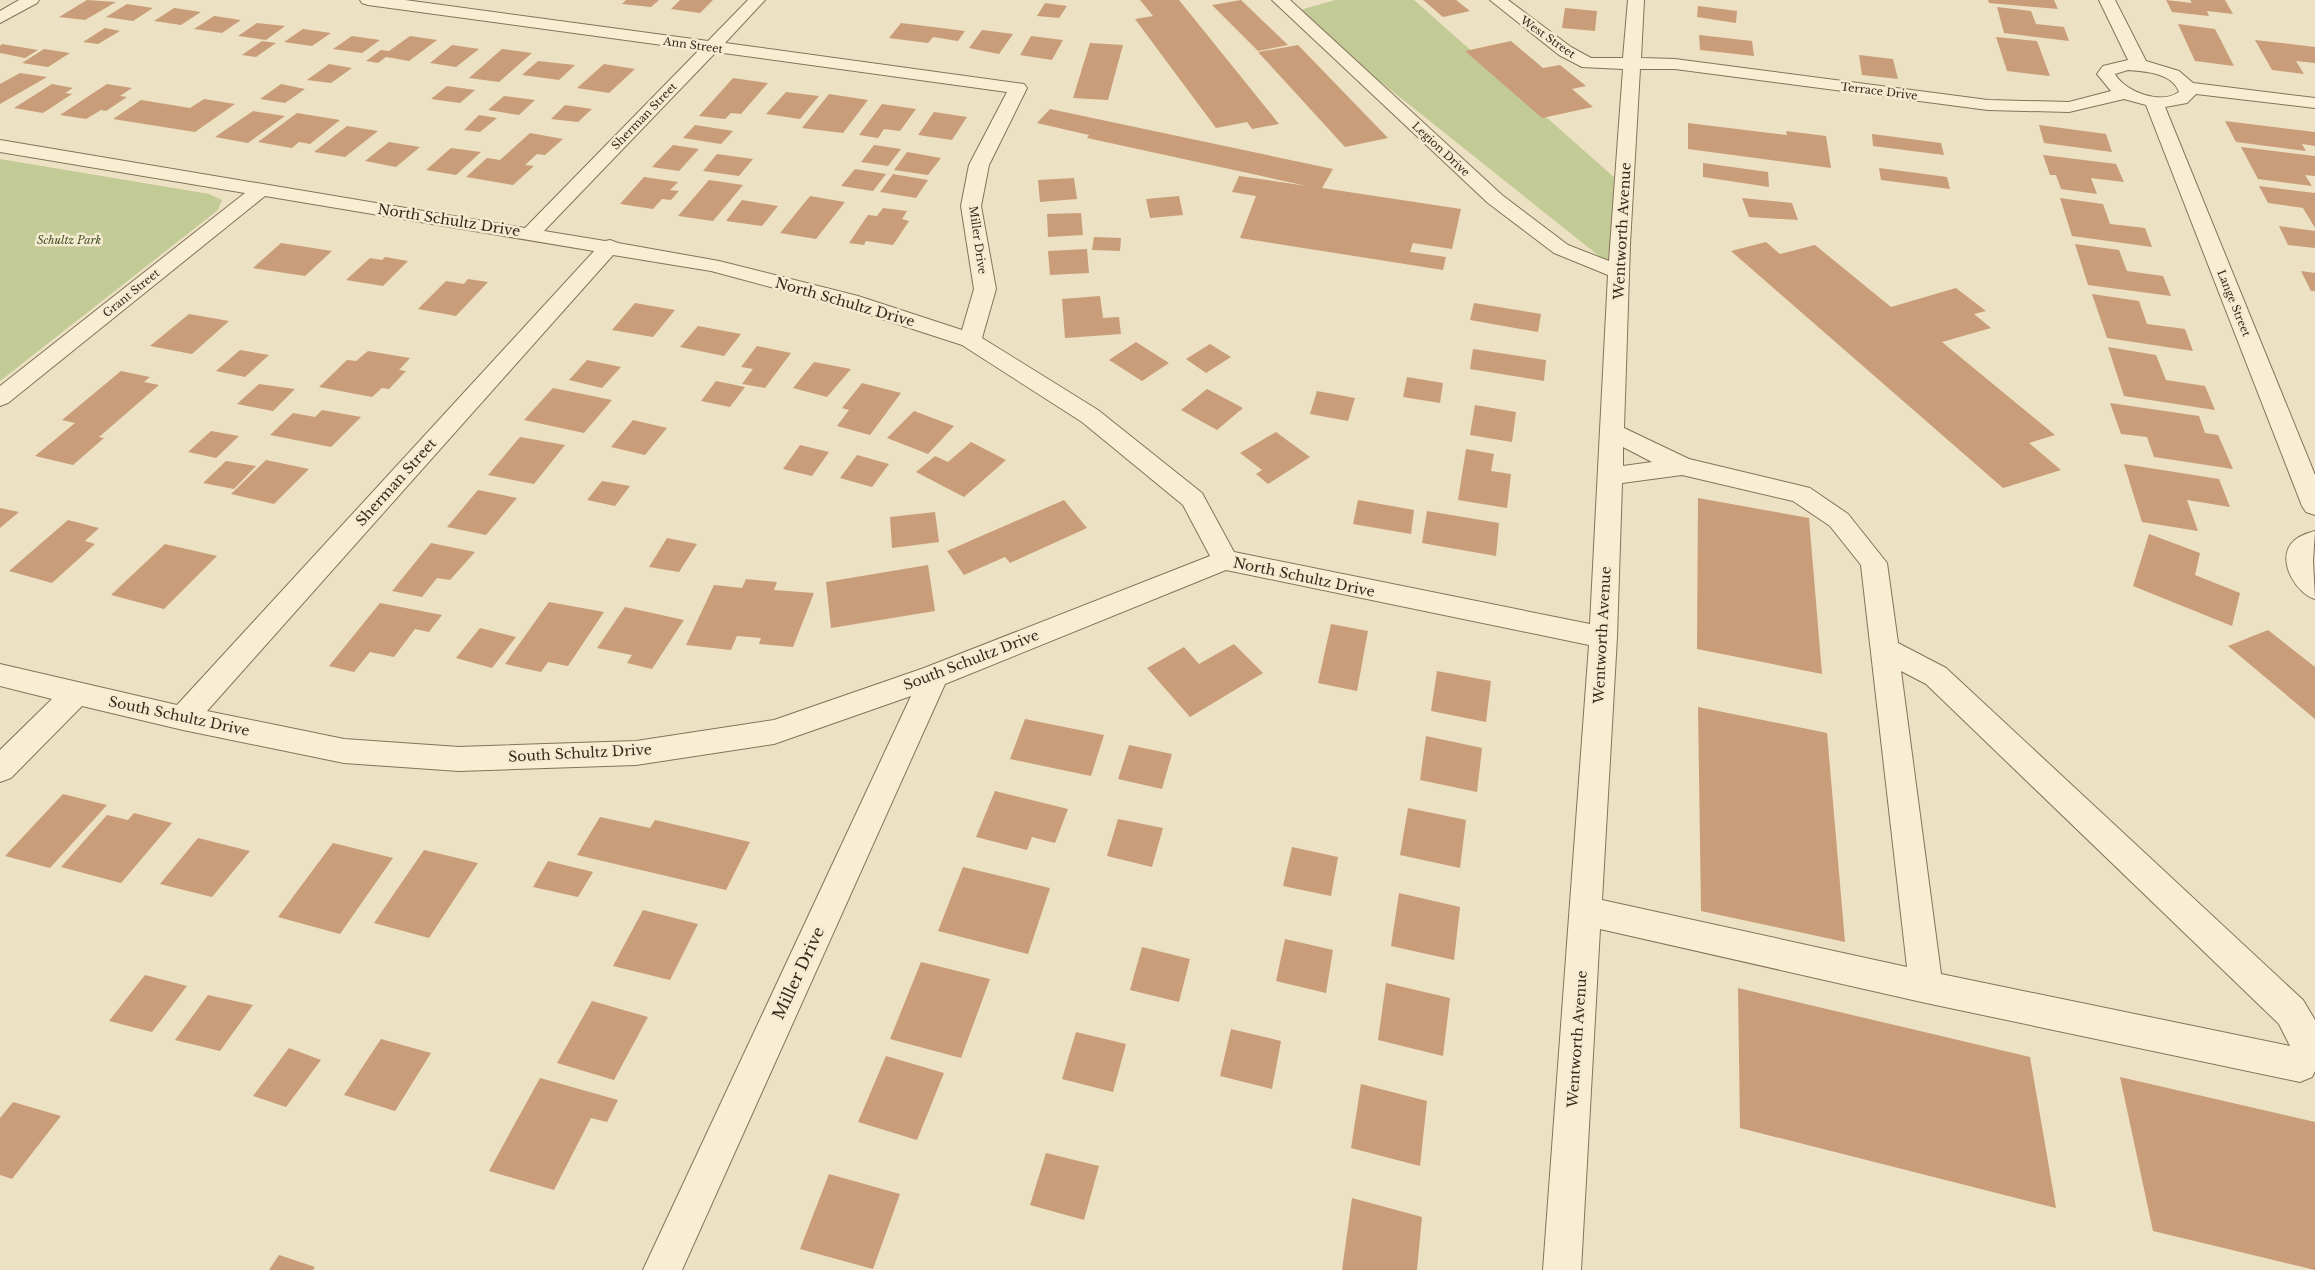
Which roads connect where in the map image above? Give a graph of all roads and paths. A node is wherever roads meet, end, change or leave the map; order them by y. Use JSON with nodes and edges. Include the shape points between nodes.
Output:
{"nodes":[{"id":1,"x":31,"y":0,"type":"edge"},
{"id":2,"x":368,"y":0,"type":"edge"},
{"id":3,"x":757,"y":0,"type":"edge"},
{"id":4,"x":1280,"y":0,"type":"edge"},
{"id":5,"x":1498,"y":0,"type":"edge"},
{"id":6,"x":1636,"y":0,"type":"edge"},
{"id":7,"x":2107,"y":0,"type":"edge"},
{"id":8,"x":405,"y":2,"type":"edge"},
{"id":9,"x":0,"y":18,"type":"edge"},
{"id":10,"x":710,"y":47,"type":"junction"},
{"id":11,"x":1632,"y":64,"type":"junction"},
{"id":12,"x":2139,"y":65,"type":"junction"},
{"id":13,"x":1018,"y":88,"type":"joint"},
{"id":14,"x":2188,"y":88,"type":"junction"},
{"id":15,"x":2125,"y":93,"type":"junction"},
{"id":16,"x":2153,"y":101,"type":"junction"},
{"id":17,"x":2315,"y":103,"type":"edge"},
{"id":18,"x":0,"y":146,"type":"edge"},
{"id":19,"x":262,"y":189,"type":"junction"},
{"id":20,"x":531,"y":233,"type":"junction"},
{"id":21,"x":610,"y":246,"type":"junction"},
{"id":22,"x":1619,"y":272,"type":"junction"},
{"id":23,"x":970,"y":340,"type":"junction"},
{"id":24,"x":0,"y":398,"type":"edge"},
{"id":25,"x":1612,"y":432,"type":"junction"},
{"id":26,"x":1682,"y":466,"type":"junction"},
{"id":27,"x":1610,"y":476,"type":"junction"},
{"id":28,"x":2315,"y":506,"type":"edge"},
{"id":29,"x":2315,"y":540,"type":"edge"},
{"id":30,"x":1225,"y":560,"type":"junction"},
{"id":31,"x":2315,"y":589,"type":"edge"},
{"id":32,"x":1603,"y":636,"type":"junction"},
{"id":33,"x":1884,"y":649,"type":"junction"},
{"id":34,"x":0,"y":675,"type":"edge"},
{"id":35,"x":934,"y":676,"type":"junction"},
{"id":36,"x":76,"y":693,"type":"junction"},
{"id":37,"x":183,"y":718,"type":"junction"},
{"id":38,"x":0,"y":768,"type":"edge"},
{"id":39,"x":1585,"y":911,"type":"junction"},
{"id":40,"x":1926,"y":987,"type":"junction"},
{"id":41,"x":662,"y":1270,"type":"edge"},
{"id":42,"x":1562,"y":1270,"type":"edge"}],
"edges":[{"from":1,"to":9,"type":"street"},
{"from":2,"to":8,"type":"street","name":"Ann Street"},
{"from":3,"to":10,"type":"street","name":"Sherman Street"},
{"from":4,"to":22,"type":"street","name":"Legion Drive","via":[[1495,199],[1561,249]]},
{"from":5,"to":11,"type":"street","name":"West Street","via":[[1565,51],[1588,63]]},
{"from":6,"to":11,"type":"street","name":"Wentworth Avenue"},
{"from":7,"to":12,"type":"street"},
{"from":8,"to":10,"type":"street","name":"Ann Street"},
{"from":10,"to":13,"type":"street","name":"Ann Street"},
{"from":10,"to":20,"type":"street","name":"Sherman Street"},
{"from":11,"to":15,"type":"street","name":"Terrace Drive","via":[[1675,64],[1988,105],[2069,107]]},
{"from":11,"to":22,"type":"street","name":"Wentworth Avenue"},
{"from":12,"to":14,"type":"street","via":[[2169,74]]},
{"from":12,"to":15,"type":"street","via":[[2116,66],[2106,74],[2108,81]]},
{"from":13,"to":23,"type":"street","name":"Miller Drive","via":[[979,165],[971,206],[985,289]]},
{"from":14,"to":16,"type":"street","via":[[2184,98],[2177,101]]},
{"from":14,"to":17,"type":"street"},
{"from":15,"to":16,"type":"street"},
{"from":16,"to":28,"type":"street","name":"Lange Street"},
{"from":18,"to":19,"type":"street","name":"North Schultz Drive"},
{"from":19,"to":20,"type":"street","name":"North Schultz Drive"},
{"from":19,"to":24,"type":"street","name":"Grant Street"},
{"from":20,"to":21,"type":"street","name":"North Schultz Drive"},
{"from":21,"to":23,"type":"street","name":"North Schultz Drive","via":[[721,267],[850,301]]},
{"from":21,"to":37,"type":"street","name":"Sherman Street"},
{"from":22,"to":25,"type":"street","name":"Wentworth Avenue"},
{"from":23,"to":30,"type":"street","name":"North Schultz Drive","via":[[1090,416],[1193,499]]},
{"from":25,"to":26,"type":"street"},
{"from":25,"to":27,"type":"street","name":"Wentworth Avenue"},
{"from":26,"to":27,"type":"street"},
{"from":26,"to":33,"type":"street","via":[[1802,494],[1839,520],[1874,563]]},
{"from":27,"to":32,"type":"street","name":"Wentworth Avenue"},
{"from":29,"to":31,"type":"street","via":[[2302,549],[2299,560],[2303,574]]},
{"from":30,"to":32,"type":"street","name":"North Schultz Drive"},
{"from":30,"to":35,"type":"street","name":"South Schultz Drive"},
{"from":32,"to":39,"type":"street","name":"Wentworth Avenue"},
{"from":33,"to":40,"type":"street"},
{"from":33,"to":40,"type":"street","via":[[1936,676],[2291,1012],[2309,1042],[2300,1065]]},
{"from":34,"to":36,"type":"street","name":"South Schultz Drive"},
{"from":35,"to":37,"type":"street","name":"South Schultz Drive","via":[[774,732],[636,753],[459,758],[344,751]]},
{"from":35,"to":41,"type":"street","name":"Miller Drive"},
{"from":36,"to":37,"type":"street","name":"South Schultz Drive"},
{"from":36,"to":38,"type":"street"},
{"from":39,"to":40,"type":"street"},
{"from":39,"to":42,"type":"street","name":"Wentworth Avenue"}]}
